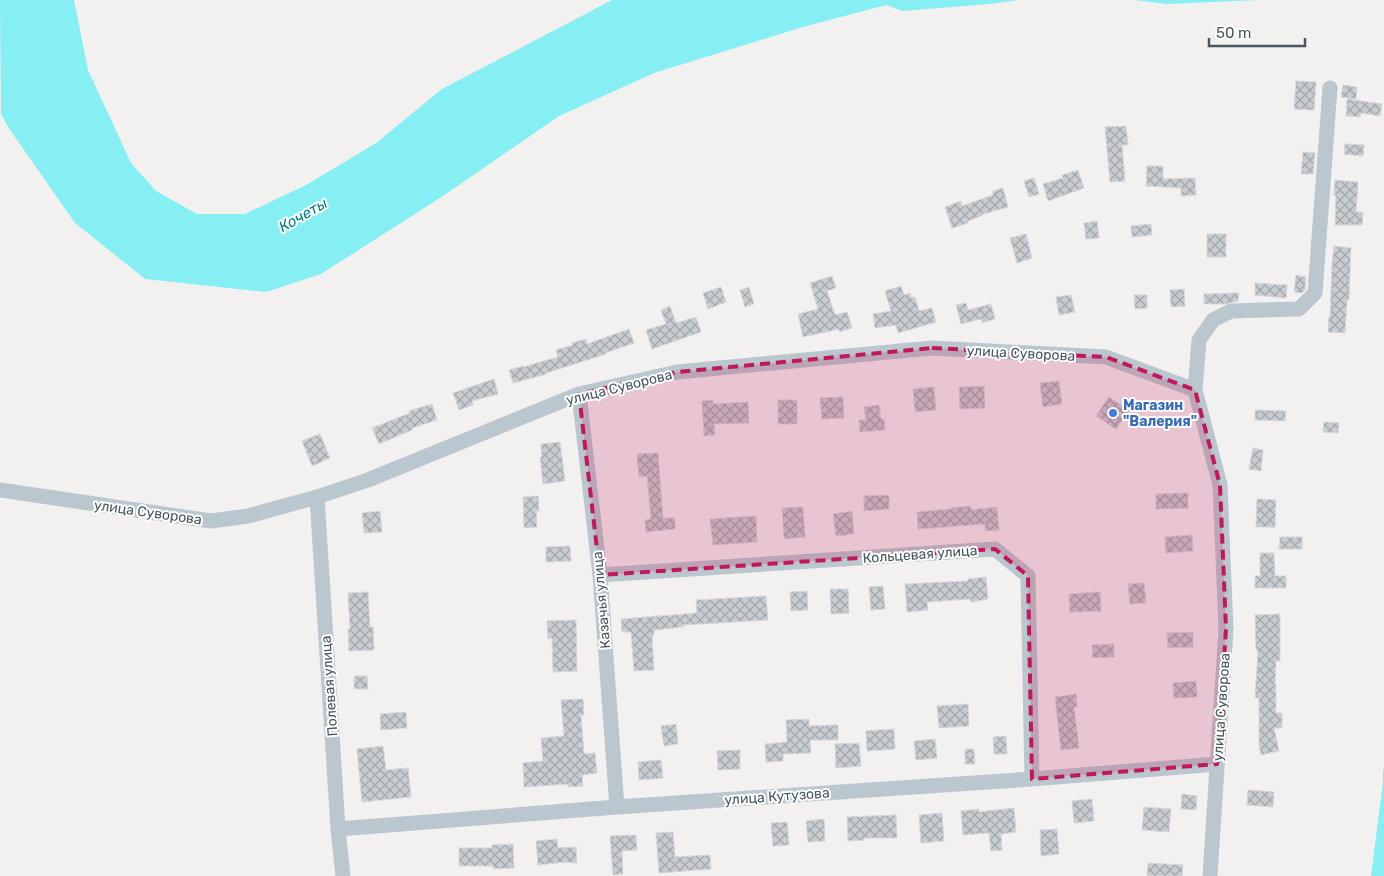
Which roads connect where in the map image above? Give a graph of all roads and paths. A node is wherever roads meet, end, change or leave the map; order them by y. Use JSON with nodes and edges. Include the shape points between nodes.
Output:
{"nodes":[{"id":1,"x":1330,"y":88,"type":"dead end"},
{"id":2,"x":1195,"y":390,"type":"junction"},
{"id":3,"x":580,"y":394,"type":"junction"},
{"id":4,"x":0,"y":490,"type":"edge"},
{"id":5,"x":316,"y":497,"type":"junction"},
{"id":6,"x":600,"y":575,"type":"junction"},
{"id":7,"x":1217,"y":764,"type":"junction"},
{"id":8,"x":1032,"y":779,"type":"junction"},
{"id":9,"x":617,"y":807,"type":"junction"},
{"id":10,"x":338,"y":828,"type":"junction"},
{"id":11,"x":343,"y":876,"type":"edge"},
{"id":12,"x":1210,"y":876,"type":"edge"}],
"edges":[{"from":1,"to":2,"type":"street","name":"улица Суворова","via":[[1315,293],[1299,309],[1230,311],[1213,320],[1199,340]]},
{"from":2,"to":3,"type":"street","name":"улица Суворова","via":[[1106,357],[932,348],[677,372]]},
{"from":2,"to":7,"type":"street","name":"улица Суворова","via":[[1220,485],[1226,629]]},
{"from":3,"to":5,"type":"street","name":"улица Суворова","via":[[368,480]]},
{"from":3,"to":6,"type":"street","name":"Казачья улица"},
{"from":4,"to":5,"type":"street","name":"улица Суворова","via":[[210,521],[248,516]]},
{"from":5,"to":10,"type":"street","name":"Полевая улица"},
{"from":6,"to":8,"type":"street","name":"Кольцевая улица","via":[[995,549],[1028,576]]},
{"from":6,"to":9,"type":"street","name":"Казачья улица"},
{"from":7,"to":8,"type":"street","name":"улица Кутузова"},
{"from":7,"to":12,"type":"street","name":"улица Суворова"},
{"from":8,"to":9,"type":"street","name":"улица Кутузова"},
{"from":9,"to":10,"type":"street","name":"улица Кутузова"},
{"from":10,"to":11,"type":"street","name":"Полевая улица"}]}
